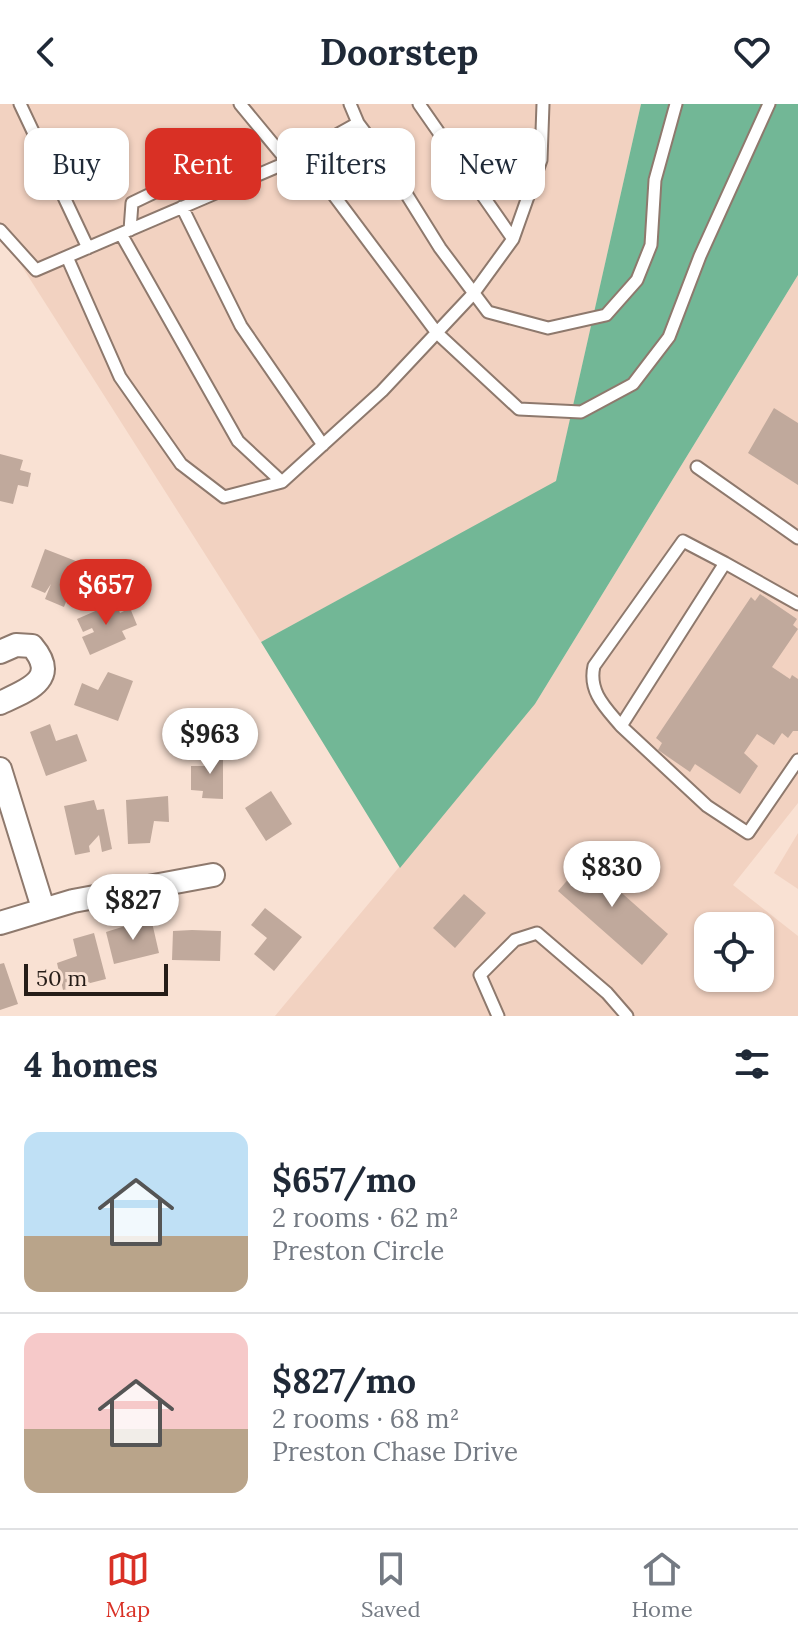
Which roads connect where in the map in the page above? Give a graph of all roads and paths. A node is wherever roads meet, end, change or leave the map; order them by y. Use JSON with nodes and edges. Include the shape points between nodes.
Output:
{"nodes":[{"id":1,"x":20,"y":104,"type":"edge"},
{"id":2,"x":240,"y":104,"type":"edge"},
{"id":3,"x":349,"y":104,"type":"edge"},
{"id":4,"x":419,"y":104,"type":"edge"},
{"id":5,"x":543,"y":104,"type":"edge"},
{"id":6,"x":676,"y":104,"type":"edge"},
{"id":7,"x":769,"y":104,"type":"edge"},
{"id":8,"x":358,"y":123,"type":"junction"},
{"id":9,"x":349,"y":128,"type":"edge"},
{"id":10,"x":277,"y":149,"type":"edge"},
{"id":11,"x":145,"y":197,"type":"edge"},
{"id":12,"x":199,"y":200,"type":"edge"},
{"id":13,"x":337,"y":200,"type":"edge"},
{"id":14,"x":182,"y":207,"type":"junction"},
{"id":15,"x":0,"y":230,"type":"edge"},
{"id":16,"x":125,"y":232,"type":"junction"},
{"id":17,"x":513,"y":239,"type":"junction"},
{"id":18,"x":88,"y":248,"type":"junction"},
{"id":19,"x":67,"y":257,"type":"junction"},
{"id":20,"x":473,"y":294,"type":"junction"},
{"id":21,"x":437,"y":333,"type":"junction"},
{"id":22,"x":323,"y":445,"type":"junction"},
{"id":23,"x":697,"y":467,"type":"dead end"},
{"id":24,"x":282,"y":482,"type":"junction"},
{"id":25,"x":798,"y":538,"type":"edge"},
{"id":26,"x":725,"y":563,"type":"junction"},
{"id":27,"x":798,"y":604,"type":"edge"},
{"id":28,"x":0,"y":652,"type":"edge"},
{"id":29,"x":0,"y":703,"type":"edge"},
{"id":30,"x":621,"y":726,"type":"junction"},
{"id":31,"x":798,"y":760,"type":"edge"},
{"id":32,"x":0,"y":769,"type":"edge"},
{"id":33,"x":213,"y":875,"type":"dead end"},
{"id":34,"x":43,"y":908,"type":"junction"},
{"id":35,"x":0,"y":923,"type":"edge"},
{"id":36,"x":498,"y":1016,"type":"edge"},
{"id":37,"x":627,"y":1016,"type":"edge"}],
"edges":[{"from":1,"to":18,"type":"lane"},
{"from":2,"to":10,"type":"lane"},
{"from":3,"to":8,"type":"lane"},
{"from":4,"to":17,"type":"lane"},
{"from":5,"to":17,"type":"lane","via":[[541,160]]},
{"from":6,"to":20,"type":"lane","via":[[655,180],[651,245],[637,280],[606,315],[548,328],[488,312]]},
{"from":7,"to":21,"type":"lane","via":[[669,337],[633,384],[581,412],[519,409]]},
{"from":8,"to":9,"type":"lane"},
{"from":8,"to":20,"type":"lane"},
{"from":11,"to":16,"type":"lane","via":[[132,203]]},
{"from":12,"to":14,"type":"lane"},
{"from":13,"to":21,"type":"lane"},
{"from":14,"to":16,"type":"lane"},
{"from":14,"to":22,"type":"lane","via":[[241,326]]},
{"from":15,"to":19,"type":"lane","via":[[36,270]]},
{"from":16,"to":18,"type":"lane"},
{"from":16,"to":24,"type":"lane","via":[[238,441]]},
{"from":17,"to":20,"type":"lane"},
{"from":18,"to":19,"type":"lane"},
{"from":19,"to":24,"type":"lane","via":[[120,377],[181,464],[224,497]]},
{"from":20,"to":21,"type":"lane"},
{"from":21,"to":22,"type":"lane"},
{"from":22,"to":24,"type":"lane"},
{"from":23,"to":25,"type":"lane"},
{"from":26,"to":27,"type":"lane"},
{"from":26,"to":30,"type":"lane"},
{"from":26,"to":30,"type":"lane","via":[[683,541],[594,666],[591,680],[598,698]]},
{"from":28,"to":29,"type":"street","via":[[32,646],[44,671],[39,682]]},
{"from":30,"to":31,"type":"lane","via":[[707,806],[748,833]]},
{"from":32,"to":34,"type":"street"},
{"from":33,"to":34,"type":"street"},
{"from":34,"to":35,"type":"street"},
{"from":36,"to":37,"type":"lane","via":[[480,975],[515,940],[537,933]]}]}
